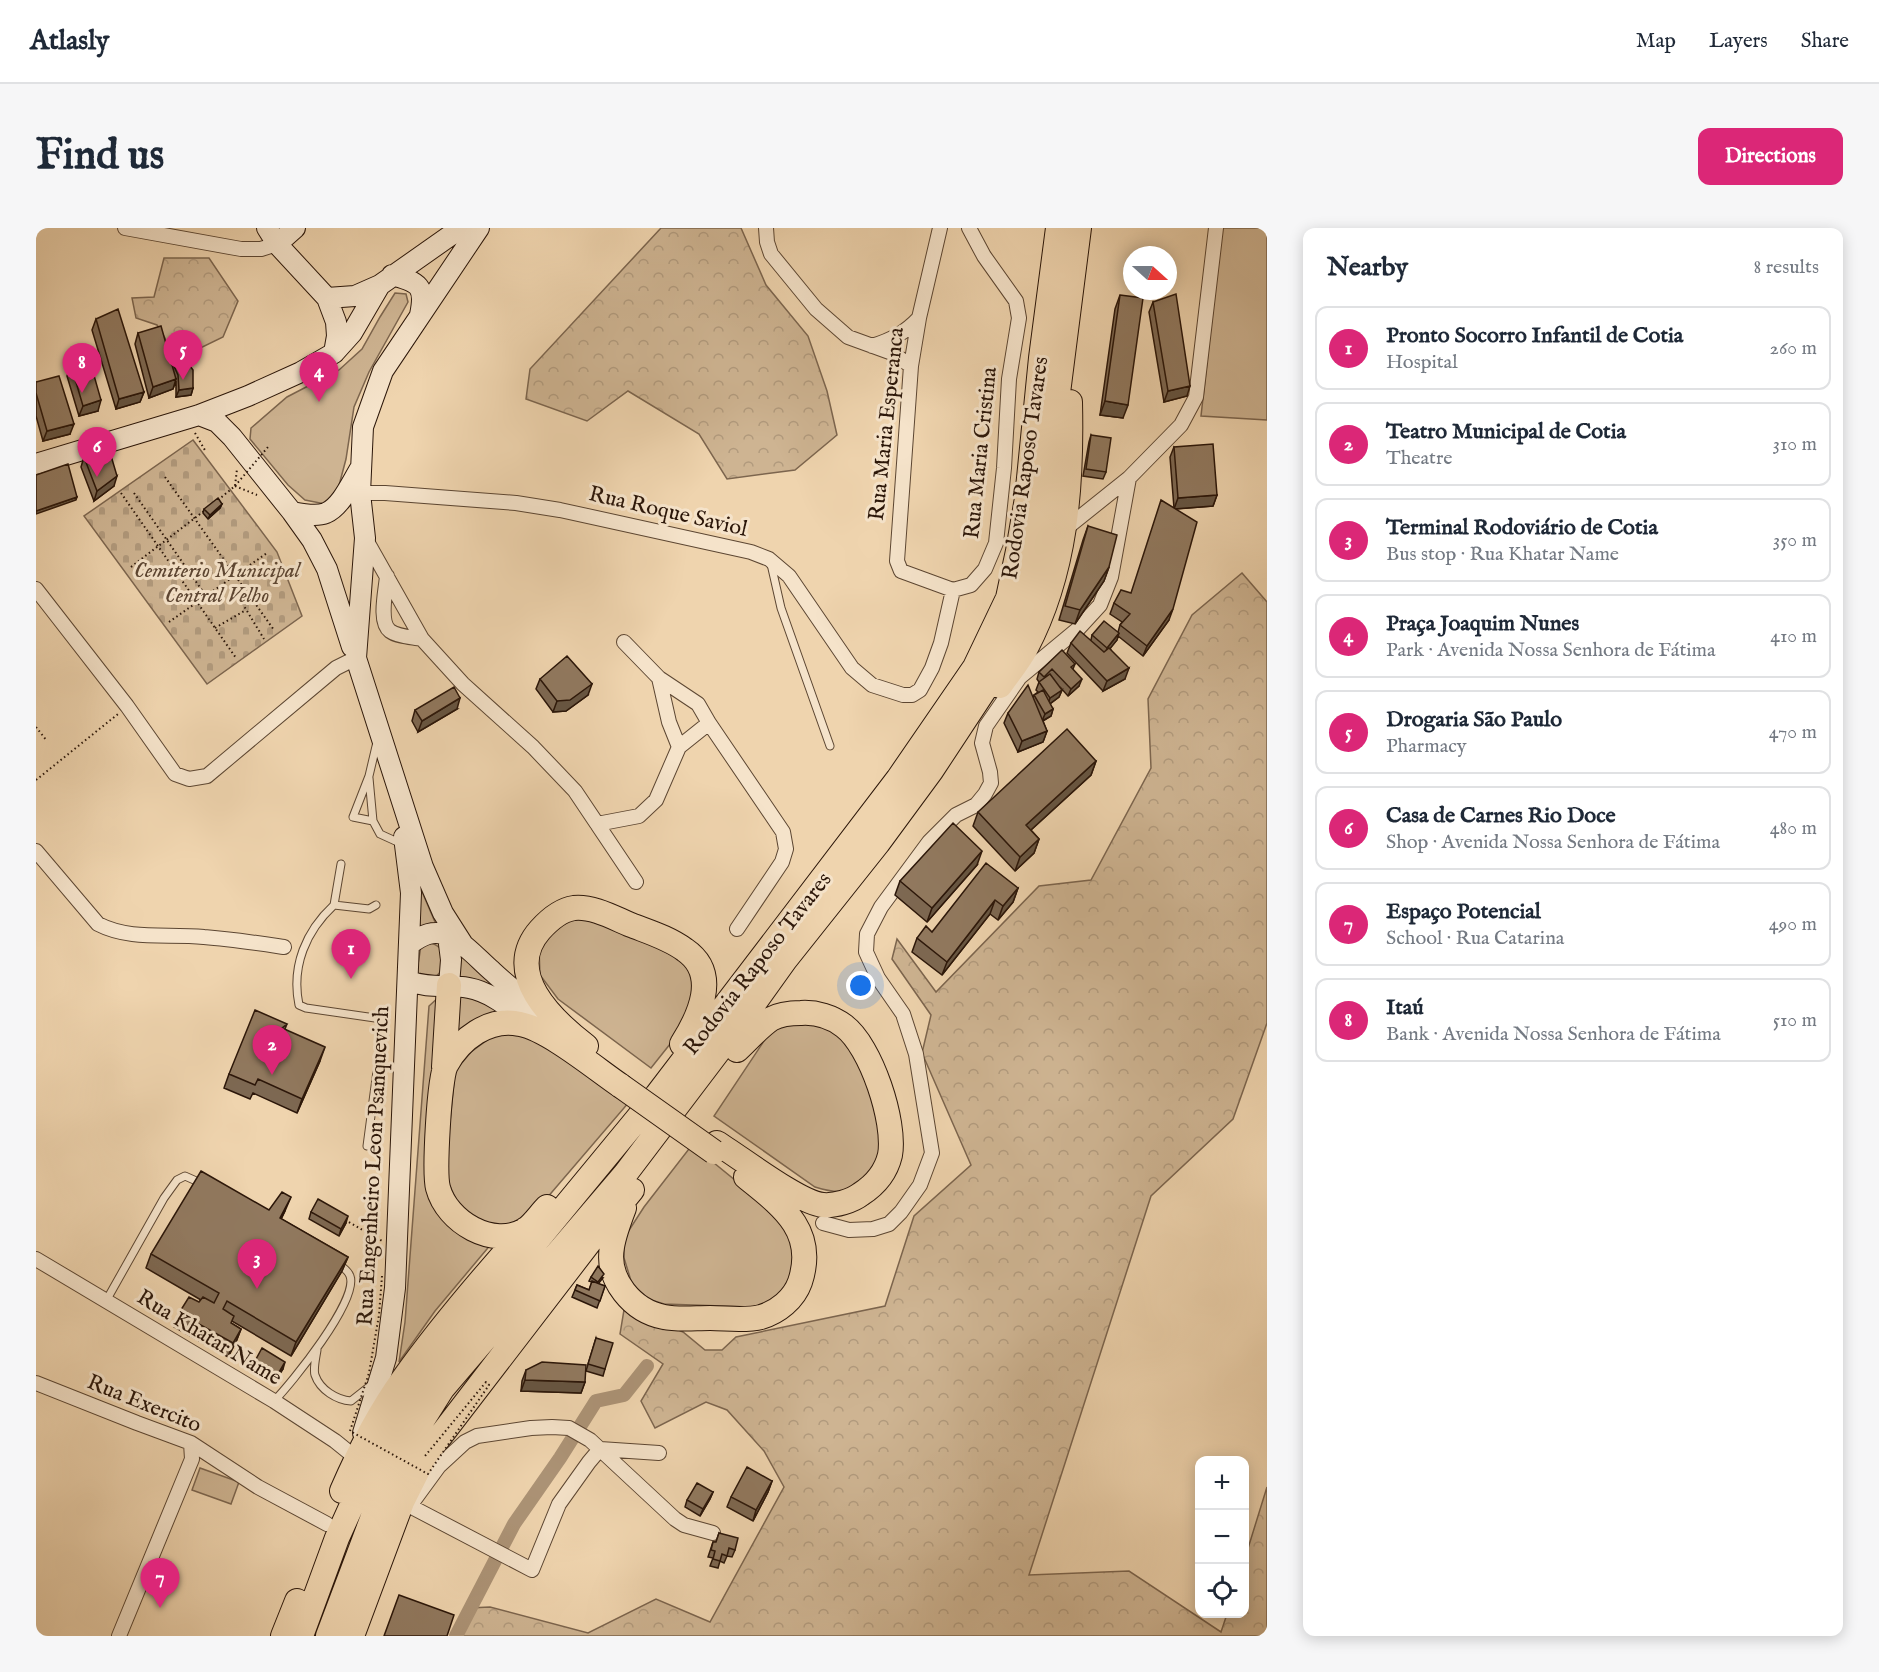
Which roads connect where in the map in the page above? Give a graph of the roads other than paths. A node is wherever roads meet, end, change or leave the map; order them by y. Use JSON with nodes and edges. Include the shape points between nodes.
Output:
{"nodes":[{"id":1,"x":125,"y":228,"type":"edge"},
{"id":2,"x":295,"y":228,"type":"edge"},
{"id":3,"x":461,"y":228,"type":"edge"},
{"id":4,"x":479,"y":228,"type":"edge"},
{"id":5,"x":766,"y":228,"type":"edge"},
{"id":6,"x":940,"y":228,"type":"edge"},
{"id":7,"x":969,"y":228,"type":"edge"},
{"id":8,"x":1058,"y":228,"type":"edge"},
{"id":9,"x":1079,"y":228,"type":"edge"},
{"id":10,"x":1216,"y":228,"type":"edge"},
{"id":11,"x":272,"y":236,"type":"edge"},
{"id":12,"x":386,"y":280,"type":"junction"},
{"id":13,"x":327,"y":298,"type":"junction"},
{"id":14,"x":419,"y":317,"type":"junction"},
{"id":15,"x":919,"y":318,"type":"junction"},
{"id":16,"x":1066,"y":330,"type":"junction"},
{"id":17,"x":872,"y":346,"type":"junction"},
{"id":18,"x":334,"y":353,"type":"junction"},
{"id":19,"x":911,"y":366,"type":"junction"},
{"id":20,"x":237,"y":400,"type":"junction"},
{"id":21,"x":196,"y":422,"type":"junction"},
{"id":22,"x":232,"y":437,"type":"junction"},
{"id":23,"x":36,"y":464,"type":"edge"},
{"id":24,"x":361,"y":467,"type":"junction"},
{"id":25,"x":1129,"y":478,"type":"junction"},
{"id":26,"x":360,"y":493,"type":"junction"},
{"id":27,"x":292,"y":512,"type":"junction"},
{"id":28,"x":1064,"y":530,"type":"junction"},
{"id":29,"x":365,"y":538,"type":"junction"},
{"id":30,"x":770,"y":559,"type":"junction"},
{"id":31,"x":387,"y":576,"type":"junction"},
{"id":32,"x":36,"y":589,"type":"edge"},
{"id":33,"x":953,"y":590,"type":"junction"},
{"id":34,"x":422,"y":639,"type":"junction"},
{"id":35,"x":624,"y":642,"type":"dead end"},
{"id":36,"x":356,"y":658,"type":"junction"},
{"id":37,"x":658,"y":678,"type":"junction"},
{"id":38,"x":709,"y":723,"type":"junction"},
{"id":39,"x":379,"y":732,"type":"junction"},
{"id":40,"x":830,"y":746,"type":"dead end"},
{"id":41,"x":679,"y":747,"type":"junction"},
{"id":42,"x":390,"y":766,"type":"junction"},
{"id":43,"x":931,"y":771,"type":"junction"},
{"id":44,"x":369,"y":776,"type":"junction"},
{"id":45,"x":373,"y":821,"type":"junction"},
{"id":46,"x":597,"y":824,"type":"junction"},
{"id":47,"x":878,"y":843,"type":"junction"},
{"id":48,"x":405,"y":846,"type":"junction"},
{"id":49,"x":36,"y":851,"type":"edge"},
{"id":50,"x":341,"y":864,"type":"dead end"},
{"id":51,"x":636,"y":882,"type":"dead end"},
{"id":52,"x":334,"y":905,"type":"junction"},
{"id":53,"x":376,"y":905,"type":"dead end"},
{"id":54,"x":737,"y":929,"type":"dead end"},
{"id":55,"x":456,"y":941,"type":"junction"},
{"id":56,"x":410,"y":944,"type":"junction"},
{"id":57,"x":284,"y":947,"type":"dead end"},
{"id":58,"x":409,"y":981,"type":"junction"},
{"id":59,"x":449,"y":985,"type":"junction"},
{"id":60,"x":546,"y":1034,"type":"junction"},
{"id":61,"x":573,"y":1036,"type":"junction"},
{"id":62,"x":737,"y":1050,"type":"junction"},
{"id":63,"x":444,"y":1068,"type":"junction"},
{"id":64,"x":624,"y":1082,"type":"junction"},
{"id":65,"x":657,"y":1095,"type":"junction"},
{"id":66,"x":367,"y":1146,"type":"dead end"},
{"id":67,"x":715,"y":1147,"type":"junction"},
{"id":68,"x":602,"y":1162,"type":"junction"},
{"id":69,"x":214,"y":1191,"type":"edge"},
{"id":70,"x":630,"y":1193,"type":"junction"},
{"id":71,"x":824,"y":1223,"type":"dead end"},
{"id":72,"x":526,"y":1229,"type":"junction"},
{"id":73,"x":591,"y":1240,"type":"junction"},
{"id":74,"x":36,"y":1259,"type":"edge"},
{"id":75,"x":333,"y":1261,"type":"edge"},
{"id":76,"x":106,"y":1301,"type":"junction"},
{"id":77,"x":317,"y":1350,"type":"junction"},
{"id":78,"x":302,"y":1368,"type":"junction"},
{"id":79,"x":315,"y":1375,"type":"junction"},
{"id":80,"x":382,"y":1375,"type":"junction"},
{"id":81,"x":36,"y":1383,"type":"edge"},
{"id":82,"x":274,"y":1401,"type":"junction"},
{"id":83,"x":191,"y":1443,"type":"junction"},
{"id":84,"x":595,"y":1445,"type":"junction"},
{"id":85,"x":659,"y":1453,"type":"dead end"},
{"id":86,"x":356,"y":1458,"type":"junction"},
{"id":87,"x":398,"y":1459,"type":"junction"},
{"id":88,"x":406,"y":1505,"type":"junction"},
{"id":89,"x":327,"y":1524,"type":"junction"},
{"id":90,"x":713,"y":1533,"type":"dead end"},
{"id":91,"x":119,"y":1636,"type":"edge"},
{"id":92,"x":283,"y":1636,"type":"edge"},
{"id":93,"x":301,"y":1636,"type":"edge"},
{"id":94,"x":328,"y":1636,"type":"edge"},
{"id":95,"x":352,"y":1636,"type":"edge"}],
"edges":[{"from":1,"to":11,"type":"street","via":[[241,249],[261,249]]},
{"from":2,"to":11,"type":"main road"},
{"from":3,"to":12,"type":"main road"},
{"from":4,"to":14,"type":"main road","name":"Rua Engenheiro Leon Psanquevich"},
{"from":5,"to":17,"type":"street","via":[[771,254],[816,309],[848,337]]},
{"from":6,"to":15,"type":"street","name":"Rua Maria Esperanca"},
{"from":7,"to":33,"type":"street","name":"Rua Maria Cristina","via":[[1016,301],[1019,318],[1009,379],[996,543],[985,569],[971,585]]},
{"from":8,"to":65,"type":"highway","name":"Rodovia Raposo Tavares","via":[[1026,498],[1008,598],[975,667],[898,779]]},
{"from":9,"to":16,"type":"highway","name":"Rodovia Raposo Tavares"},
{"from":10,"to":25,"type":"street","via":[[1196,397],[1180,424]]},
{"from":11,"to":13,"type":"main road"},
{"from":12,"to":13,"type":"main road","via":[[355,296]]},
{"from":12,"to":14,"type":"main road","via":[[410,279],[419,286],[423,297]]},
{"from":12,"to":18,"type":"main road","via":[[352,333]]},
{"from":13,"to":18,"type":"main road","via":[[336,322]]},
{"from":14,"to":24,"type":"main road","name":"Rua Engenheiro Leon Psanquevich","via":[[383,371],[363,427]]},
{"from":15,"to":17,"type":"street","via":[[891,340]]},
{"from":15,"to":19,"type":"street","name":"Rua Maria Esperanca"},
{"from":16,"to":28,"type":"highway","via":[[1071,470]]},
{"from":16,"to":43,"type":"highway","name":"Rodovia Raposo Tavares","via":[[1039,542],[1028,591],[986,689]]},
{"from":17,"to":19,"type":"street"},
{"from":18,"to":20,"type":"main road"},
{"from":19,"to":33,"type":"street","name":"Rua Maria Esperanca","via":[[897,561],[902,571]]},
{"from":20,"to":21,"type":"main road"},
{"from":20,"to":22,"type":"main road"},
{"from":21,"to":22,"type":"main road","via":[[217,422]]},
{"from":21,"to":23,"type":"main road"},
{"from":22,"to":27,"type":"main road"},
{"from":24,"to":26,"type":"main road","name":"Rua Engenheiro Leon Psanquevich"},
{"from":24,"to":27,"type":"main road","via":[[339,502],[326,513]]},
{"from":25,"to":28,"type":"street"},
{"from":25,"to":71,"type":"street","via":[[1111,577],[1100,606],[1020,677],[986,726],[982,743],[991,783],[985,794],[929,842],[867,934],[866,952],[878,978],[903,1014],[916,1054],[932,1152],[920,1185],[889,1224],[849,1230]]},
{"from":26,"to":29,"type":"main road","name":"Rua Engenheiro Leon Psanquevich"},
{"from":26,"to":30,"type":"street","name":"Rua Roque Saviol","via":[[516,503],[560,510]]},
{"from":27,"to":36,"type":"main road","via":[[327,569]]},
{"from":28,"to":43,"type":"highway","via":[[1044,608],[1025,650],[957,747]]},
{"from":29,"to":31,"type":"street"},
{"from":29,"to":36,"type":"main road","name":"Rua Engenheiro Leon Psanquevich"},
{"from":30,"to":33,"type":"street","name":"Rua Roque Saviol","via":[[789,576],[852,668],[872,685],[903,695],[920,690],[932,668]]},
{"from":30,"to":40,"type":"lane","via":[[781,608]]},
{"from":31,"to":34,"type":"street"},
{"from":31,"to":34,"type":"street","via":[[385,625],[394,633]]},
{"from":32,"to":36,"type":"street","via":[[175,774],[189,779],[207,776],[336,668]]},
{"from":34,"to":46,"type":"street","via":[[463,684],[534,747],[575,791]]},
{"from":35,"to":37,"type":"street"},
{"from":36,"to":39,"type":"main road","name":"Rua Engenheiro Leon Psanquevich"},
{"from":37,"to":38,"type":"street","via":[[698,704]]},
{"from":37,"to":41,"type":"street"},
{"from":38,"to":41,"type":"street"},
{"from":38,"to":54,"type":"street","via":[[783,832],[786,849],[782,862]]},
{"from":39,"to":42,"type":"main road","name":"Rua Engenheiro Leon Psanquevich"},
{"from":39,"to":44,"type":"lane"},
{"from":41,"to":46,"type":"street","via":[[656,800],[639,816]]},
{"from":42,"to":48,"type":"main road","name":"Rua Engenheiro Leon Psanquevich"},
{"from":42,"to":55,"type":"main road","name":"Rua Engenheiro Leon Psanquevich","via":[[423,867]]},
{"from":43,"to":47,"type":"highway","name":"Rodovia Raposo Tavares"},
{"from":44,"to":45,"type":"lane"},
{"from":44,"to":45,"type":"lane","via":[[353,817]]},
{"from":45,"to":48,"type":"lane","via":[[380,834]]},
{"from":46,"to":51,"type":"street"},
{"from":47,"to":62,"type":"highway"},
{"from":47,"to":87,"type":"highway","name":"Rodovia Raposo Tavares","via":[[626,1173],[442,1389]]},
{"from":48,"to":56,"type":"main road","name":"Rua Engenheiro Leon Psanquevich","via":[[411,893]]},
{"from":49,"to":57,"type":"street","via":[[98,924],[111,931],[202,936]]},
{"from":50,"to":52,"type":"lane"},
{"from":52,"to":53,"type":"lane","via":[[369,909]]},
{"from":52,"to":66,"type":"lane","via":[[307,938],[296,991],[299,1005],[306,1008],[381,1020]]},
{"from":55,"to":56,"type":"main road","via":[[437,933],[423,934]]},
{"from":55,"to":59,"type":"main road","name":"Rua Engenheiro Leon Psanquevich"},
{"from":55,"to":61,"type":"main road"},
{"from":56,"to":58,"type":"main road","name":"Rua Engenheiro Leon Psanquevich"},
{"from":58,"to":59,"type":"main road","via":[[421,986]]},
{"from":58,"to":80,"type":"main road","name":"Rua Engenheiro Leon Psanquevich","via":[[394,1288]]},
{"from":59,"to":60,"type":"main road","via":[[472,988],[490,996]]},
{"from":59,"to":63,"type":"highway"},
{"from":60,"to":63,"type":"highway","via":[[521,1024],[492,1026],[459,1045]]},
{"from":60,"to":64,"type":"highway"},
{"from":61,"to":64,"type":"highway"},
{"from":61,"to":65,"type":"highway","via":[[537,998],[529,981],[526,962],[534,936],[551,917],[574,908],[596,910],[666,938],[687,951],[700,967],[705,984],[703,1003]]},
{"from":62,"to":67,"type":"highway","via":[[770,1020],[788,1013],[818,1014],[845,1026],[861,1044],[874,1072],[891,1137],[890,1157],[877,1183],[853,1201],[823,1205],[798,1196]]},
{"from":62,"to":70,"type":"highway","name":"Rodovia Raposo Tavares"},
{"from":63,"to":72,"type":"highway","via":[[436,1160],[438,1189],[451,1212],[469,1227],[506,1237]]},
{"from":64,"to":67,"type":"highway","bridge":true},
{"from":65,"to":68,"type":"highway","name":"Rodovia Raposo Tavares"},
{"from":67,"to":70,"type":"highway","via":[[784,1211],[803,1240],[806,1253],[797,1289],[776,1310],[760,1318],[666,1318],[633,1303],[613,1270],[611,1249]]},
{"from":68,"to":72,"type":"highway","via":[[572,1181]]},
{"from":68,"to":93,"type":"highway","name":"Rodovia Raposo Tavares","via":[[454,1341],[394,1426],[337,1538]]},
{"from":69,"to":76,"type":"lane","via":[[185,1176],[177,1180]]},
{"from":70,"to":73,"type":"highway","name":"Rodovia Raposo Tavares"},
{"from":72,"to":86,"type":"highway","via":[[403,1379]]},
{"from":73,"to":87,"type":"highway","via":[[541,1288]]},
{"from":73,"to":88,"type":"highway","via":[[425,1456]]},
{"from":74,"to":76,"type":"street","name":"Rua Khatar Name"},
{"from":75,"to":77,"type":"lane","via":[[350,1275],[351,1283],[344,1305]]},
{"from":76,"to":82,"type":"street","name":"Rua Khatar Name"},
{"from":77,"to":78,"type":"lane"},
{"from":77,"to":79,"type":"lane"},
{"from":78,"to":79,"type":"lane"},
{"from":78,"to":82,"type":"lane"},
{"from":79,"to":80,"type":"lane","via":[[326,1390],[340,1400],[351,1401]]},
{"from":80,"to":86,"type":"main road","name":"Rua Engenheiro Leon Psanquevich"},
{"from":81,"to":83,"type":"street","name":"Rua Exercito"},
{"from":82,"to":86,"type":"street","name":"Rua Khatar Name"},
{"from":83,"to":89,"type":"street","name":"Rua Exercito","via":[[258,1487]]},
{"from":83,"to":91,"type":"street","via":[[192,1459]]},
{"from":84,"to":85,"type":"street"},
{"from":84,"to":88,"type":"street","via":[[568,1428],[531,1428],[477,1436],[440,1466]]},
{"from":84,"to":88,"type":"street","via":[[559,1504],[532,1570]]},
{"from":84,"to":90,"type":"street","via":[[675,1520]]},
{"from":86,"to":89,"type":"highway"},
{"from":87,"to":94,"type":"highway","name":"Rodovia Raposo Tavares","via":[[361,1543]]},
{"from":88,"to":95,"type":"highway"},
{"from":89,"to":92,"type":"highway"}]}
